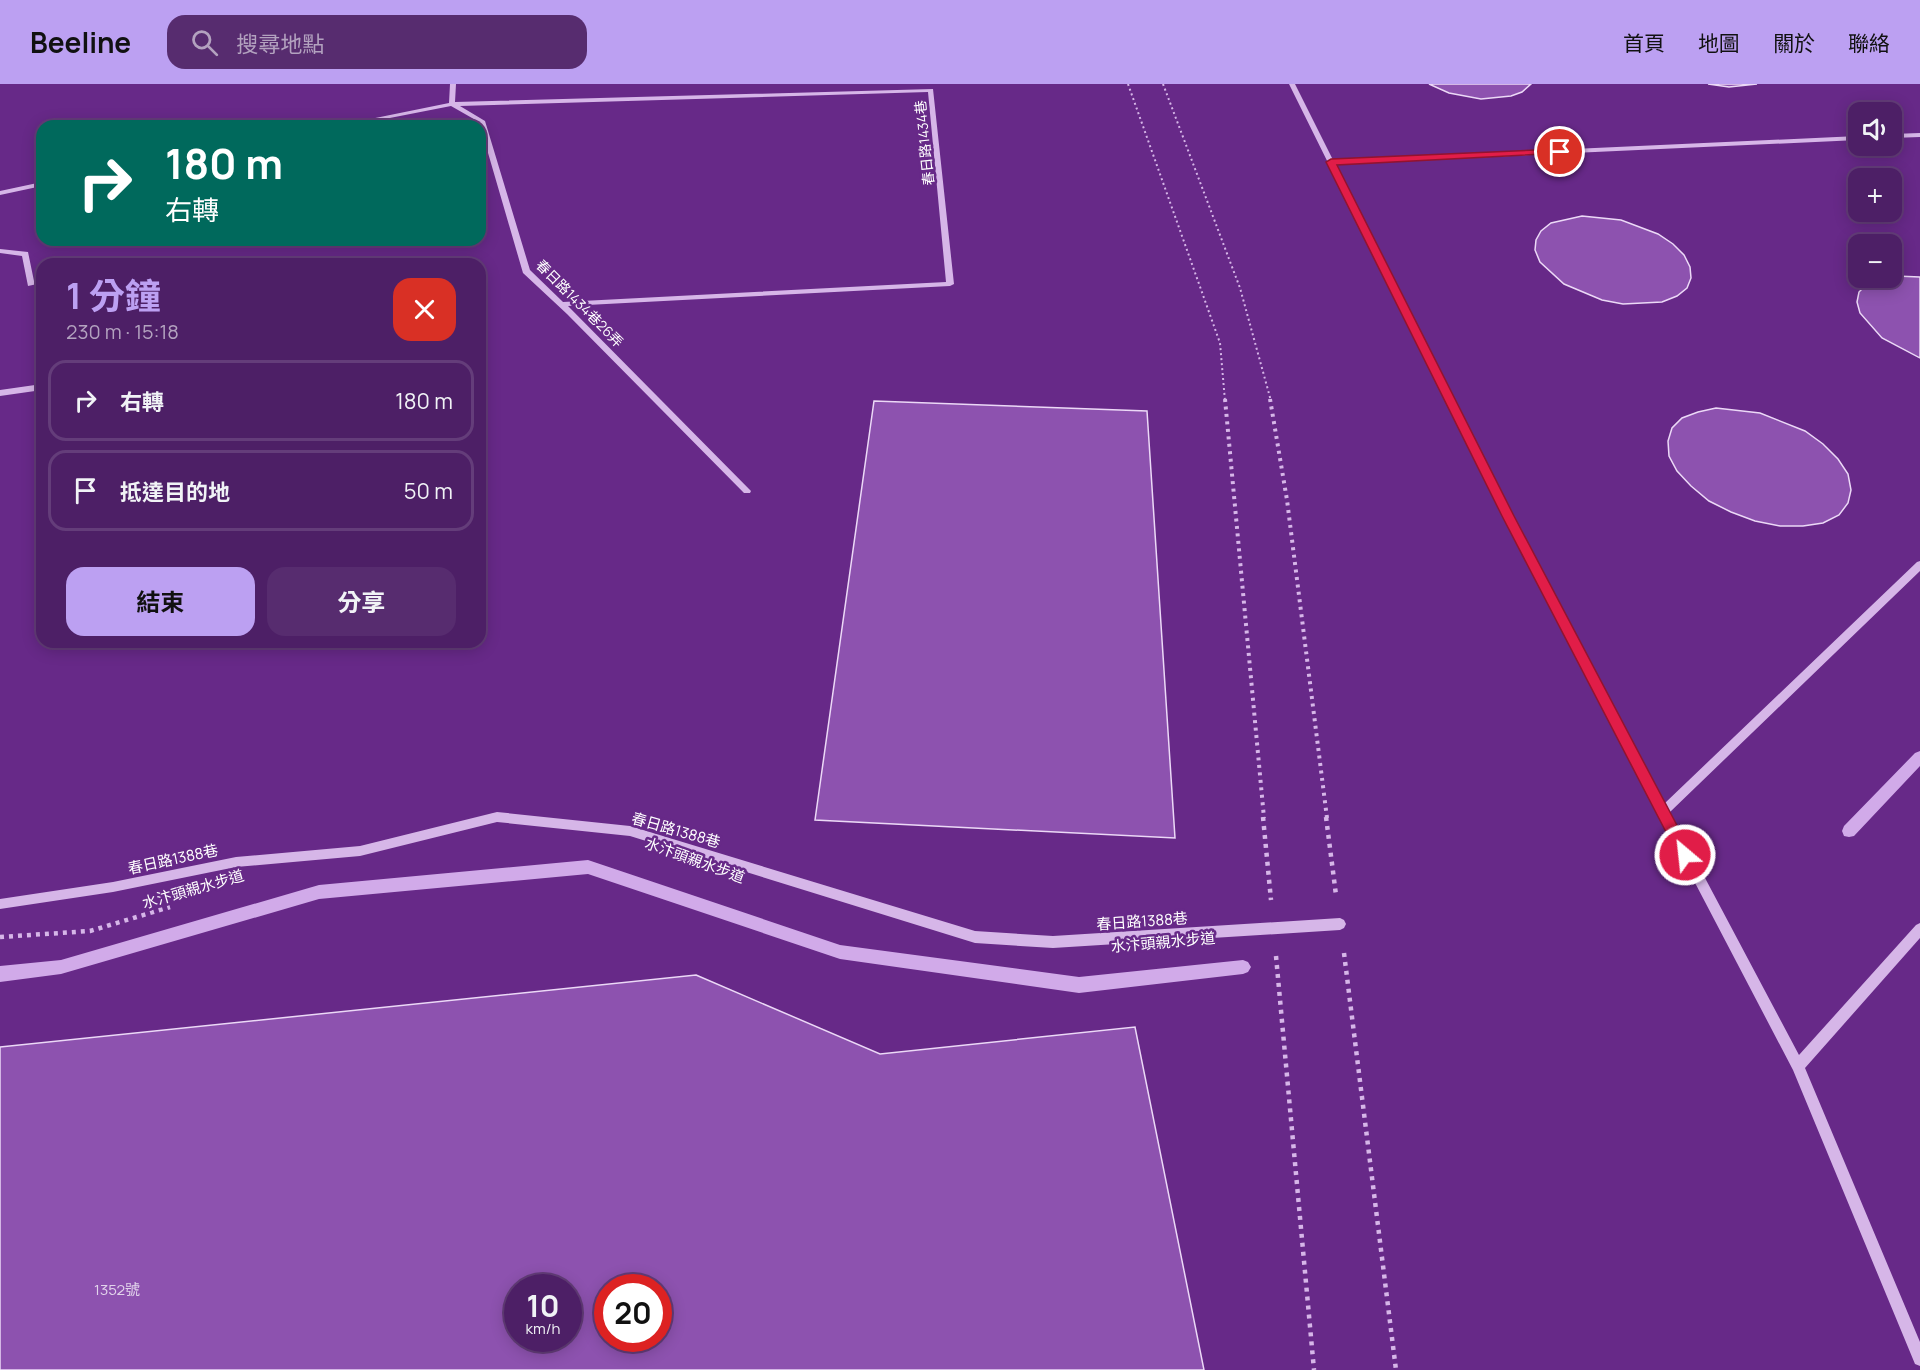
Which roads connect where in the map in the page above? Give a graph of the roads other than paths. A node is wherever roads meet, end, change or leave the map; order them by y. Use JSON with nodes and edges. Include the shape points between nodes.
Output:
{"nodes":[{"id":1,"x":453,"y":84,"type":"edge"},
{"id":2,"x":1292,"y":84,"type":"edge"},
{"id":3,"x":452,"y":104,"type":"junction"},
{"id":4,"x":370,"y":120,"type":"edge"},
{"id":5,"x":480,"y":120,"type":"edge"},
{"id":6,"x":486,"y":135,"type":"edge"},
{"id":7,"x":1920,"y":135,"type":"edge"},
{"id":8,"x":1902,"y":136,"type":"edge"},
{"id":9,"x":1848,"y":138,"type":"edge"},
{"id":10,"x":1331,"y":162,"type":"junction"},
{"id":11,"x":36,"y":185,"type":"edge"},
{"id":12,"x":0,"y":193,"type":"edge"},
{"id":13,"x":0,"y":251,"type":"edge"},
{"id":14,"x":36,"y":283,"type":"edge"},
{"id":15,"x":562,"y":304,"type":"junction"},
{"id":16,"x":36,"y":388,"type":"edge"},
{"id":17,"x":0,"y":393,"type":"edge"},
{"id":18,"x":747,"y":491,"type":"dead end"},
{"id":19,"x":1920,"y":565,"type":"edge"},
{"id":20,"x":1663,"y":812,"type":"junction"},
{"id":21,"x":0,"y":904,"type":"edge"},
{"id":22,"x":1340,"y":924,"type":"road end"},
{"id":23,"x":1920,"y":929,"type":"edge"},
{"id":24,"x":1798,"y":1066,"type":"junction"},
{"id":25,"x":1920,"y":1359,"type":"edge"}],
"edges":[{"from":1,"to":3,"type":"lane"},
{"from":2,"to":10,"type":"lane"},
{"from":3,"to":4,"type":"lane","name":"春日路1434巷"},
{"from":3,"to":5,"type":"lane","name":"春日路1434巷26弄"},
{"from":3,"to":15,"type":"lane","name":"春日路1434巷","via":[[931,90],[950,284]]},
{"from":6,"to":15,"type":"lane","name":"春日路1434巷26弄","via":[[526,271]]},
{"from":7,"to":8,"type":"lane"},
{"from":9,"to":10,"type":"lane"},
{"from":10,"to":20,"type":"lane","via":[[1508,516]]},
{"from":11,"to":12,"type":"lane"},
{"from":13,"to":14,"type":"lane","via":[[25,254],[31,284]]},
{"from":15,"to":18,"type":"lane","name":"春日路1434巷26弄"},
{"from":16,"to":17,"type":"lane"},
{"from":19,"to":20,"type":"lane"},
{"from":20,"to":24,"type":"lane"},
{"from":21,"to":22,"type":"lane","name":"春日路1388巷","via":[[113,887],[236,862],[360,851],[497,817],[630,831],[975,937],[1053,942]]},
{"from":23,"to":24,"type":"lane"},
{"from":24,"to":25,"type":"lane"}]}
